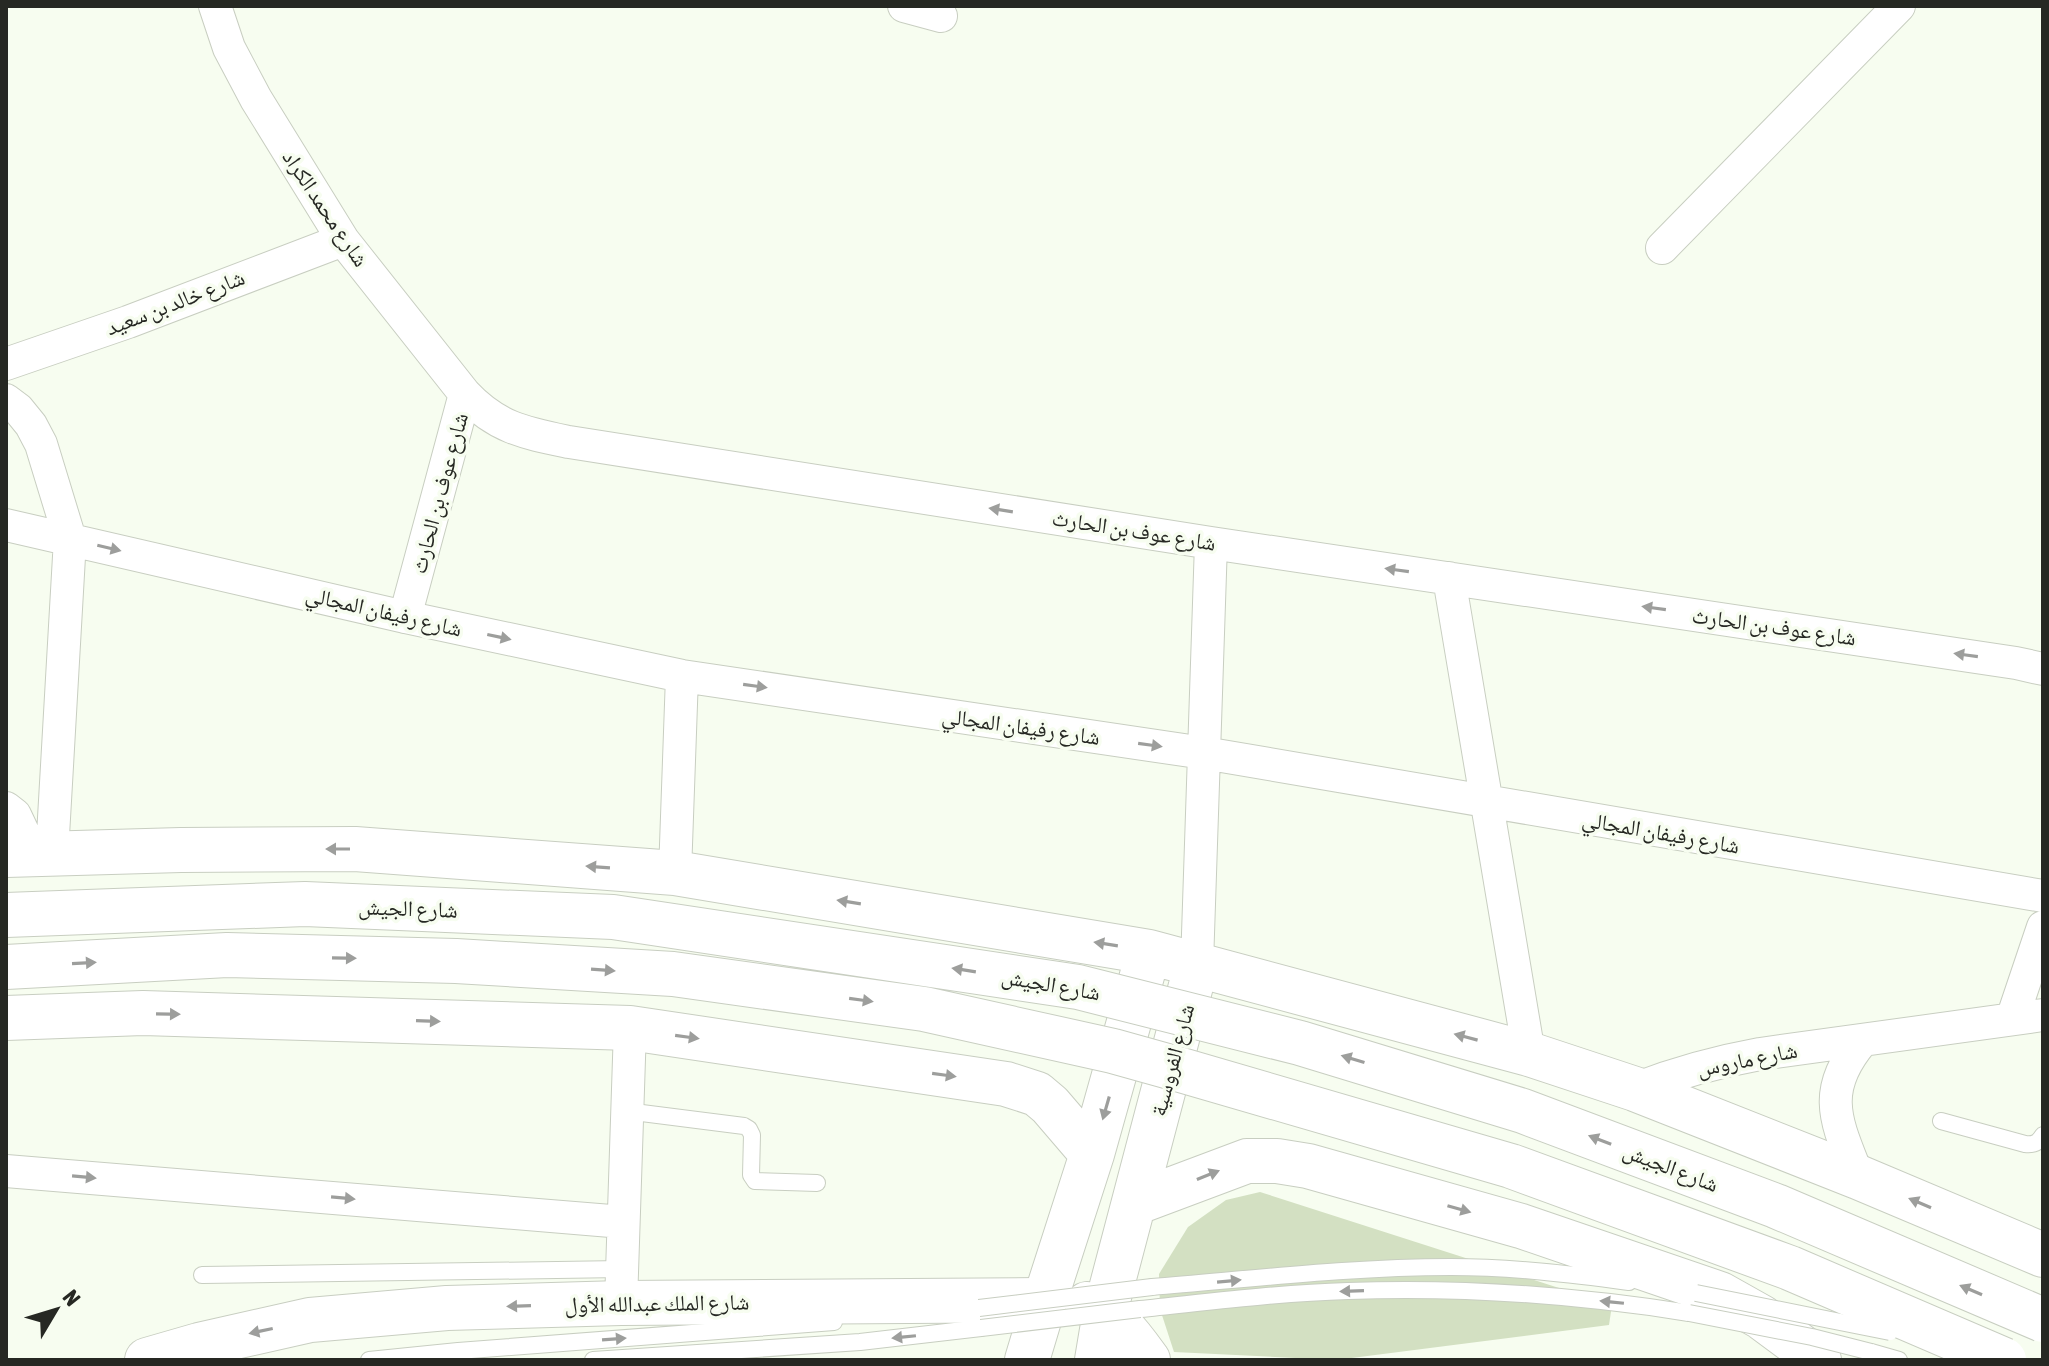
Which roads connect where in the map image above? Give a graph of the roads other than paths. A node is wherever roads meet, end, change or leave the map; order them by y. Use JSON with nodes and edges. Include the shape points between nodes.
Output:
{"nodes":[{"id":1,"x":904,"y":6,"type":"edge"},
{"id":2,"x":1899,"y":6,"type":"edge"},
{"id":3,"x":217,"y":7,"type":"edge"},
{"id":4,"x":941,"y":16,"type":"dead end"},
{"id":5,"x":343,"y":240,"type":"junction"},
{"id":6,"x":1662,"y":248,"type":"dead end"},
{"id":7,"x":6,"y":364,"type":"edge"},
{"id":8,"x":465,"y":394,"type":"junction"},
{"id":9,"x":6,"y":400,"type":"edge"},
{"id":10,"x":6,"y":525,"type":"edge"},
{"id":11,"x":70,"y":539,"type":"junction"},
{"id":12,"x":1211,"y":543,"type":"junction"},
{"id":13,"x":1449,"y":578,"type":"junction"},
{"id":14,"x":405,"y":617,"type":"junction"},
{"id":15,"x":2043,"y":669,"type":"edge"},
{"id":16,"x":682,"y":676,"type":"junction"},
{"id":17,"x":1204,"y":753,"type":"junction"},
{"id":18,"x":1488,"y":803,"type":"junction"},
{"id":19,"x":6,"y":808,"type":"edge"},
{"id":20,"x":30,"y":854,"type":"edge"},
{"id":21,"x":675,"y":873,"type":"junction"},
{"id":22,"x":2043,"y":896,"type":"edge"},
{"id":23,"x":6,"y":915,"type":"edge"},
{"id":24,"x":2043,"y":927,"type":"edge"},
{"id":25,"x":1149,"y":952,"type":"junction"},
{"id":26,"x":1197,"y":964,"type":"junction"},
{"id":27,"x":6,"y":967,"type":"edge"},
{"id":28,"x":2028,"y":1017,"type":"edge"},
{"id":29,"x":6,"y":1018,"type":"edge"},
{"id":30,"x":630,"y":1028,"type":"junction"},
{"id":31,"x":1862,"y":1041,"type":"junction"},
{"id":32,"x":1529,"y":1054,"type":"junction"},
{"id":33,"x":1635,"y":1089,"type":"junction"},
{"id":34,"x":626,"y":1111,"type":"junction"},
{"id":35,"x":1941,"y":1121,"type":"dead end"},
{"id":36,"x":2043,"y":1135,"type":"edge"},
{"id":37,"x":1092,"y":1154,"type":"junction"},
{"id":38,"x":6,"y":1171,"type":"edge"},
{"id":39,"x":1858,"y":1177,"type":"junction"},
{"id":40,"x":817,"y":1183,"type":"dead end"},
{"id":41,"x":1135,"y":1203,"type":"junction"},
{"id":42,"x":623,"y":1222,"type":"junction"},
{"id":43,"x":2043,"y":1255,"type":"edge"},
{"id":44,"x":202,"y":1275,"type":"dead end"},
{"id":45,"x":621,"y":1286,"type":"junction"},
{"id":46,"x":1045,"y":1300,"type":"junction"},
{"id":47,"x":1123,"y":1311,"type":"junction"},
{"id":48,"x":890,"y":1317,"type":"dead end"},
{"id":49,"x":2043,"y":1320,"type":"edge"},
{"id":50,"x":846,"y":1321,"type":"dead end"},
{"id":51,"x":1896,"y":1334,"type":"dead end"},
{"id":52,"x":1928,"y":1345,"type":"dead end"},
{"id":53,"x":147,"y":1360,"type":"edge"},
{"id":54,"x":369,"y":1360,"type":"edge"},
{"id":55,"x":593,"y":1360,"type":"edge"},
{"id":56,"x":1027,"y":1360,"type":"edge"},
{"id":57,"x":1097,"y":1360,"type":"edge"},
{"id":58,"x":1148,"y":1360,"type":"edge"},
{"id":59,"x":1819,"y":1360,"type":"edge"},
{"id":60,"x":1899,"y":1360,"type":"edge"},
{"id":61,"x":1971,"y":1360,"type":"edge"},
{"id":62,"x":2004,"y":1360,"type":"edge"}],
"edges":[{"from":1,"to":4,"type":"street"},
{"from":2,"to":6,"type":"street"},
{"from":3,"to":5,"type":"street","name":"شارع محمد الكراد","via":[[229,48],[256,99]]},
{"from":5,"to":7,"type":"street","name":"شارع خالد بن سعيد"},
{"from":5,"to":8,"type":"street","name":"شارع محمد الكراد"},
{"from":12,"to":8,"type":"street","name":"شارع عوف بن الحارث","one_way":true,"via":[[538,436],[491,417]]},
{"from":8,"to":14,"type":"street","name":"شارع عوف بن الحارث"},
{"from":9,"to":11,"type":"street","via":[[31,425],[41,444]]},
{"from":10,"to":11,"type":"street","name":"شارع رفيفان المجالي"},
{"from":11,"to":14,"type":"street","name":"شارع رفيفان المجالي","one_way":true},
{"from":11,"to":20,"type":"street"},
{"from":13,"to":12,"type":"street","name":"شارع عوف بن الحارث","one_way":true},
{"from":12,"to":17,"type":"street","name":"شارع الفروسية"},
{"from":15,"to":13,"type":"street","name":"شارع عوف بن الحارث","one_way":true},
{"from":13,"to":18,"type":"street"},
{"from":14,"to":16,"type":"street","name":"شارع رفيفان المجالي","one_way":true},
{"from":16,"to":17,"type":"street","name":"شارع رفيفان المجالي","one_way":true},
{"from":16,"to":21,"type":"street"},
{"from":17,"to":18,"type":"street","name":"شارع رفيفان المجالي"},
{"from":17,"to":26,"type":"street","name":"شارع الفروسية"},
{"from":18,"to":22,"type":"street","name":"شارع رفيفان المجالي"},
{"from":18,"to":32,"type":"street"},
{"from":19,"to":20,"type":"street","via":[[15,815]]},
{"from":21,"to":20,"type":"main road","one_way":true,"via":[[355,849]]},
{"from":25,"to":21,"type":"main road","one_way":true},
{"from":49,"to":23,"type":"main road","name":"شارع الجيش","one_way":true,"bridge":true,"via":[[1776,1206],[1523,1111],[1300,1043],[1078,987],[613,917],[305,904]]},
{"from":24,"to":28,"type":"street"},
{"from":25,"to":26,"type":"main road"},
{"from":25,"to":37,"type":"main road","one_way":true},
{"from":32,"to":26,"type":"main road","one_way":true},
{"from":26,"to":41,"type":"main road","name":"شارع الفروسية"},
{"from":27,"to":62,"type":"main road","one_way":true,"bridge":true,"via":[[227,955],[456,961],[673,974],[924,1009],[1140,1059],[1511,1166],[1790,1268]]},
{"from":28,"to":31,"type":"street","name":"شارع ماروس"},
{"from":29,"to":30,"type":"main road","one_way":true,"via":[[143,1013]]},
{"from":30,"to":34,"type":"street"},
{"from":30,"to":37,"type":"main road","one_way":true,"via":[[1006,1084],[1037,1094]]},
{"from":31,"to":33,"type":"street","name":"شارع ماروس","via":[[1717,1062]]},
{"from":31,"to":39,"type":"street","via":[[1841,1071],[1835,1106]]},
{"from":32,"to":33,"type":"main road"},
{"from":33,"to":39,"type":"main road"},
{"from":34,"to":40,"type":"lane","via":[[744,1126],[752,1135],[755,1181]]},
{"from":34,"to":42,"type":"street"},
{"from":35,"to":36,"type":"lane","via":[[2025,1144],[2038,1142]]},
{"from":37,"to":46,"type":"main road"},
{"from":38,"to":42,"type":"street","one_way":true},
{"from":43,"to":39,"type":"main road","one_way":true},
{"from":41,"to":47,"type":"main road","name":"شارع الفروسية"},
{"from":41,"to":59,"type":"main road","one_way":true,"via":[[1247,1161],[1308,1166],[1521,1226],[1720,1294]]},
{"from":42,"to":45,"type":"street"},
{"from":44,"to":45,"type":"lane"},
{"from":45,"to":46,"type":"main road","name":"شارع الملك عبدالله الأول"},
{"from":45,"to":53,"type":"main road","name":"شارع الملك عبدالله الأول","one_way":true,"via":[[310,1320]]},
{"from":46,"to":47,"type":"main road","name":"شارع الملك عبدالله الأول"},
{"from":46,"to":56,"type":"main road"},
{"from":47,"to":55,"type":"lane","one_way":true,"bridge":true,"via":[[860,1342]]},
{"from":47,"to":57,"type":"main road","name":"شارع الفروسية"},
{"from":47,"to":58,"type":"main road","name":"شارع الملك عبدالله الأول","via":[[1133,1340]]},
{"from":60,"to":47,"type":"lane","one_way":true,"bridge":true,"via":[[1689,1313],[1549,1295],[1411,1290],[1279,1295]]},
{"from":48,"to":51,"type":"lane","one_way":true,"bridge":true,"via":[[1152,1287],[1451,1267],[1517,1269],[1696,1293]]},
{"from":54,"to":50,"type":"lane","one_way":true},
{"from":52,"to":61,"type":"lane"}]}
